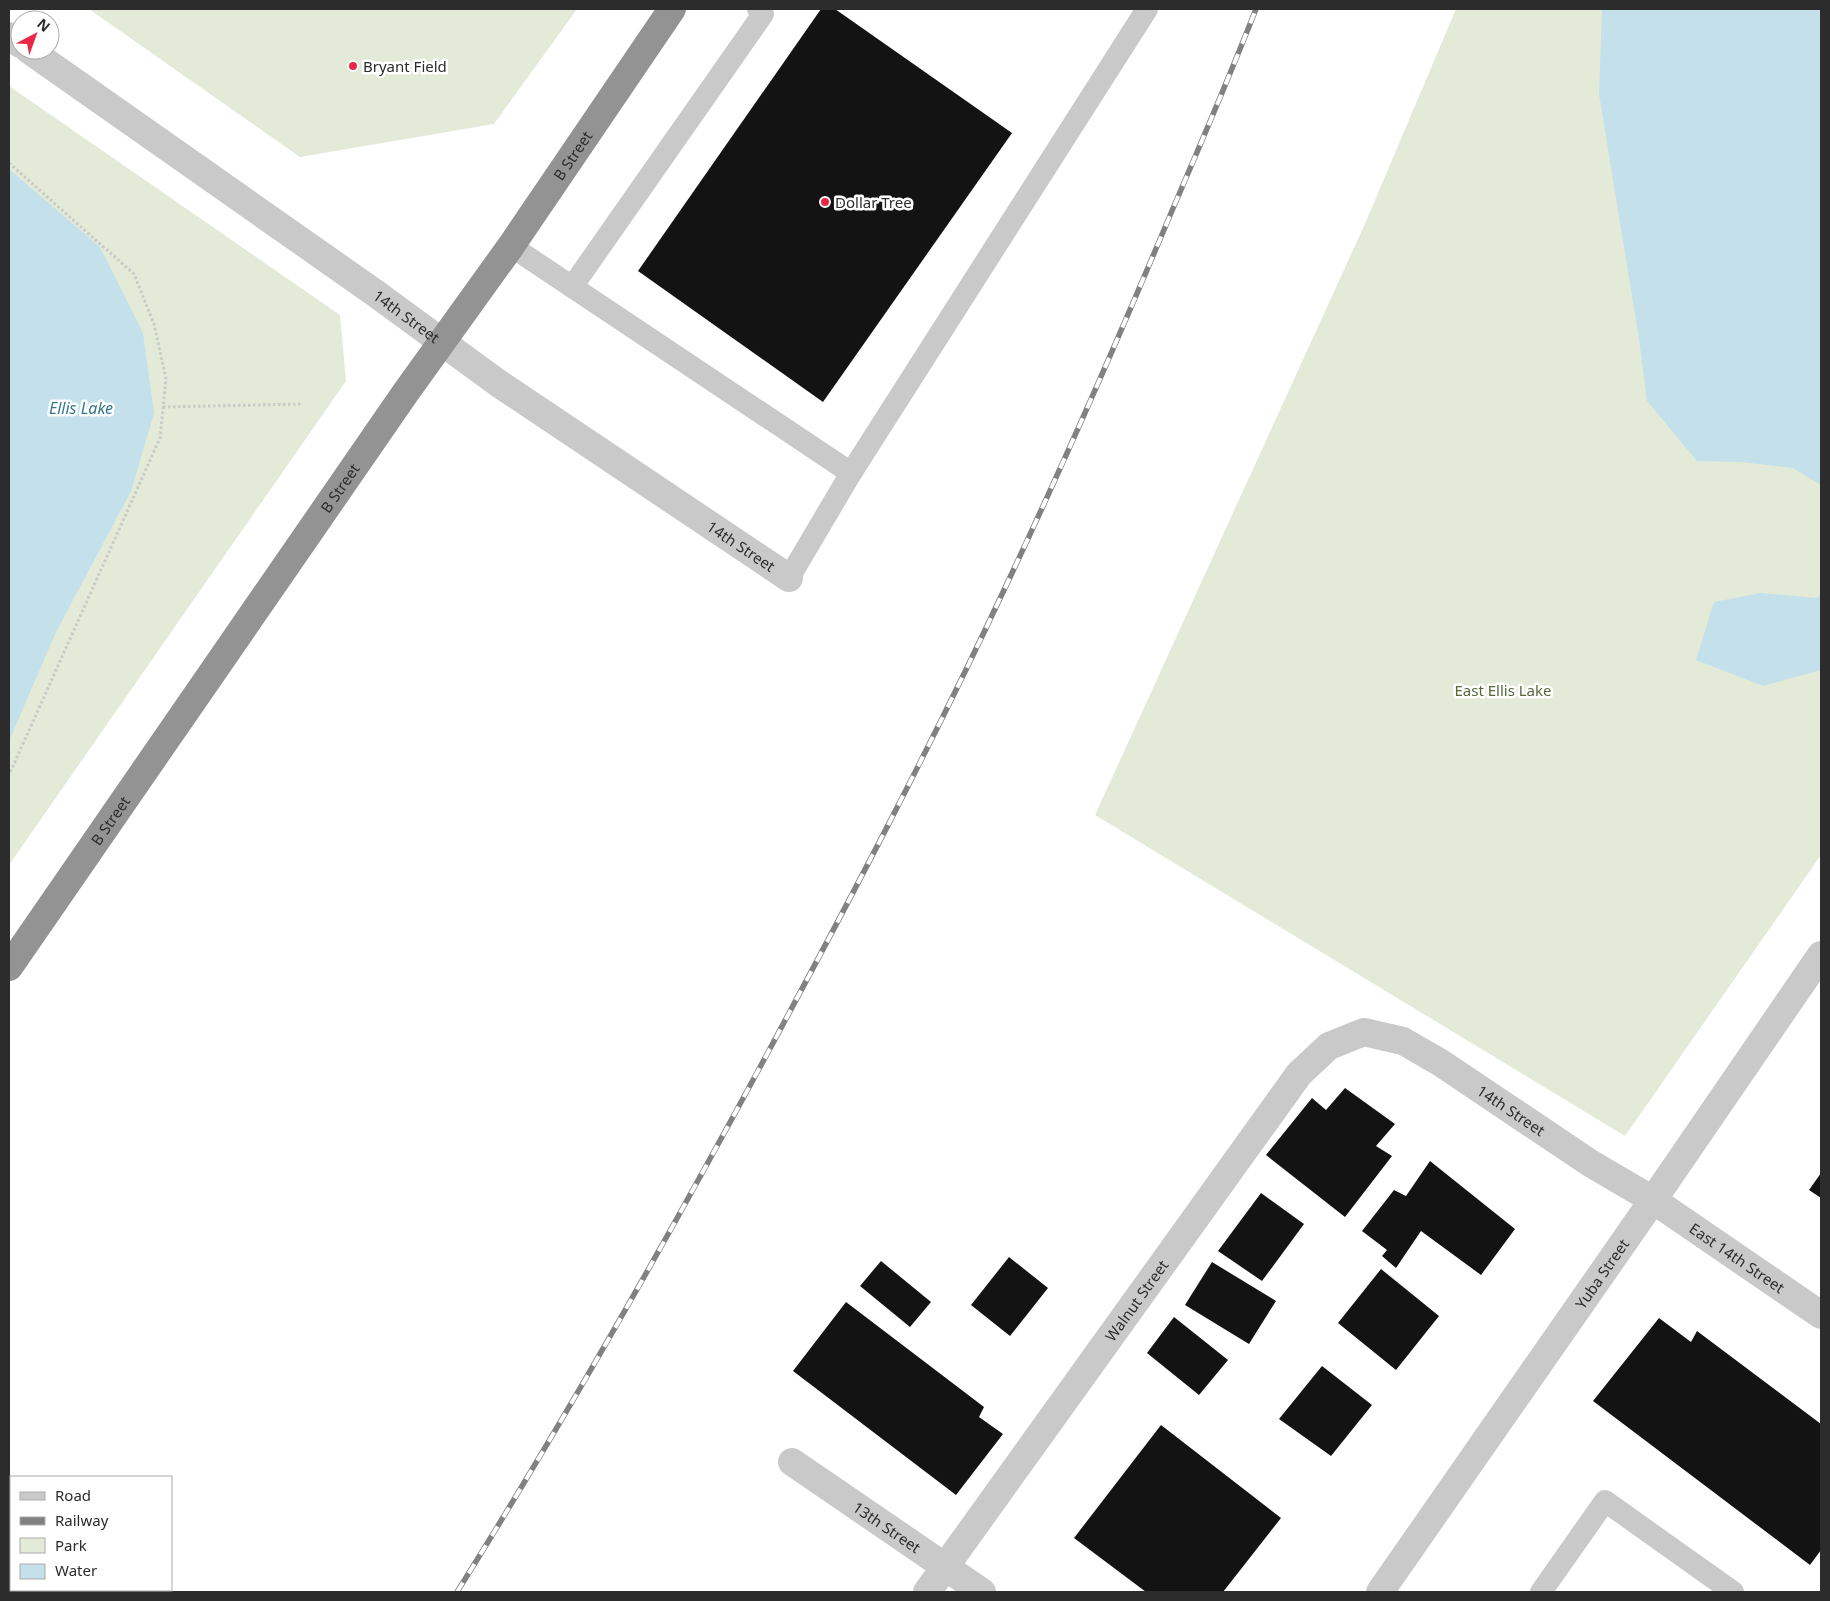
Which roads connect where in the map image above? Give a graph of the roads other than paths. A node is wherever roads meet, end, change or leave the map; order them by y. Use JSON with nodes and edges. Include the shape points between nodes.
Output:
{"nodes":[{"id":1,"x":672,"y":9,"type":"edge"},
{"id":2,"x":758,"y":9,"type":"edge"},
{"id":3,"x":1146,"y":9,"type":"edge"},
{"id":4,"x":43,"y":60,"type":"edge"},
{"id":5,"x":510,"y":246,"type":"junction"},
{"id":6,"x":572,"y":287,"type":"junction"},
{"id":7,"x":442,"y":342,"type":"junction"},
{"id":8,"x":851,"y":473,"type":"junction"},
{"id":9,"x":789,"y":578,"type":"joint"},
{"id":10,"x":1821,"y":955,"type":"edge"},
{"id":11,"x":9,"y":967,"type":"edge"},
{"id":12,"x":1364,"y":1032,"type":"joint"},
{"id":13,"x":1653,"y":1200,"type":"junction"},
{"id":14,"x":1821,"y":1315,"type":"edge"},
{"id":15,"x":792,"y":1462,"type":"dead end"},
{"id":16,"x":946,"y":1566,"type":"junction"},
{"id":17,"x":927,"y":1592,"type":"edge"},
{"id":18,"x":982,"y":1592,"type":"edge"},
{"id":19,"x":1380,"y":1592,"type":"edge"},
{"id":20,"x":1541,"y":1592,"type":"edge"},
{"id":21,"x":1734,"y":1592,"type":"edge"}],
"edges":[{"from":1,"to":5,"type":"highway","name":"B Street"},
{"from":2,"to":6,"type":"lane","via":[[764,14]]},
{"from":3,"to":8,"type":"lane"},
{"from":4,"to":7,"type":"street","name":"14th Street"},
{"from":5,"to":6,"type":"lane"},
{"from":5,"to":7,"type":"highway","name":"B Street"},
{"from":6,"to":8,"type":"lane"},
{"from":7,"to":9,"type":"street","name":"14th Street"},
{"from":7,"to":11,"type":"highway","name":"B Street"},
{"from":8,"to":9,"type":"lane"},
{"from":10,"to":13,"type":"street","name":"Yuba Street"},
{"from":12,"to":13,"type":"street","name":"14th Street","via":[[1403,1041],[1426,1054],[1590,1163]]},
{"from":12,"to":16,"type":"street","name":"Walnut Street","via":[[1328,1046],[1299,1074]]},
{"from":13,"to":14,"type":"street","name":"East 14th Street"},
{"from":13,"to":19,"type":"street","name":"Yuba Street"},
{"from":15,"to":16,"type":"street","name":"13th Street"},
{"from":16,"to":17,"type":"street","name":"Walnut Street"},
{"from":16,"to":18,"type":"street","name":"13th Street"},
{"from":20,"to":21,"type":"lane","via":[[1604,1502]]}]}
